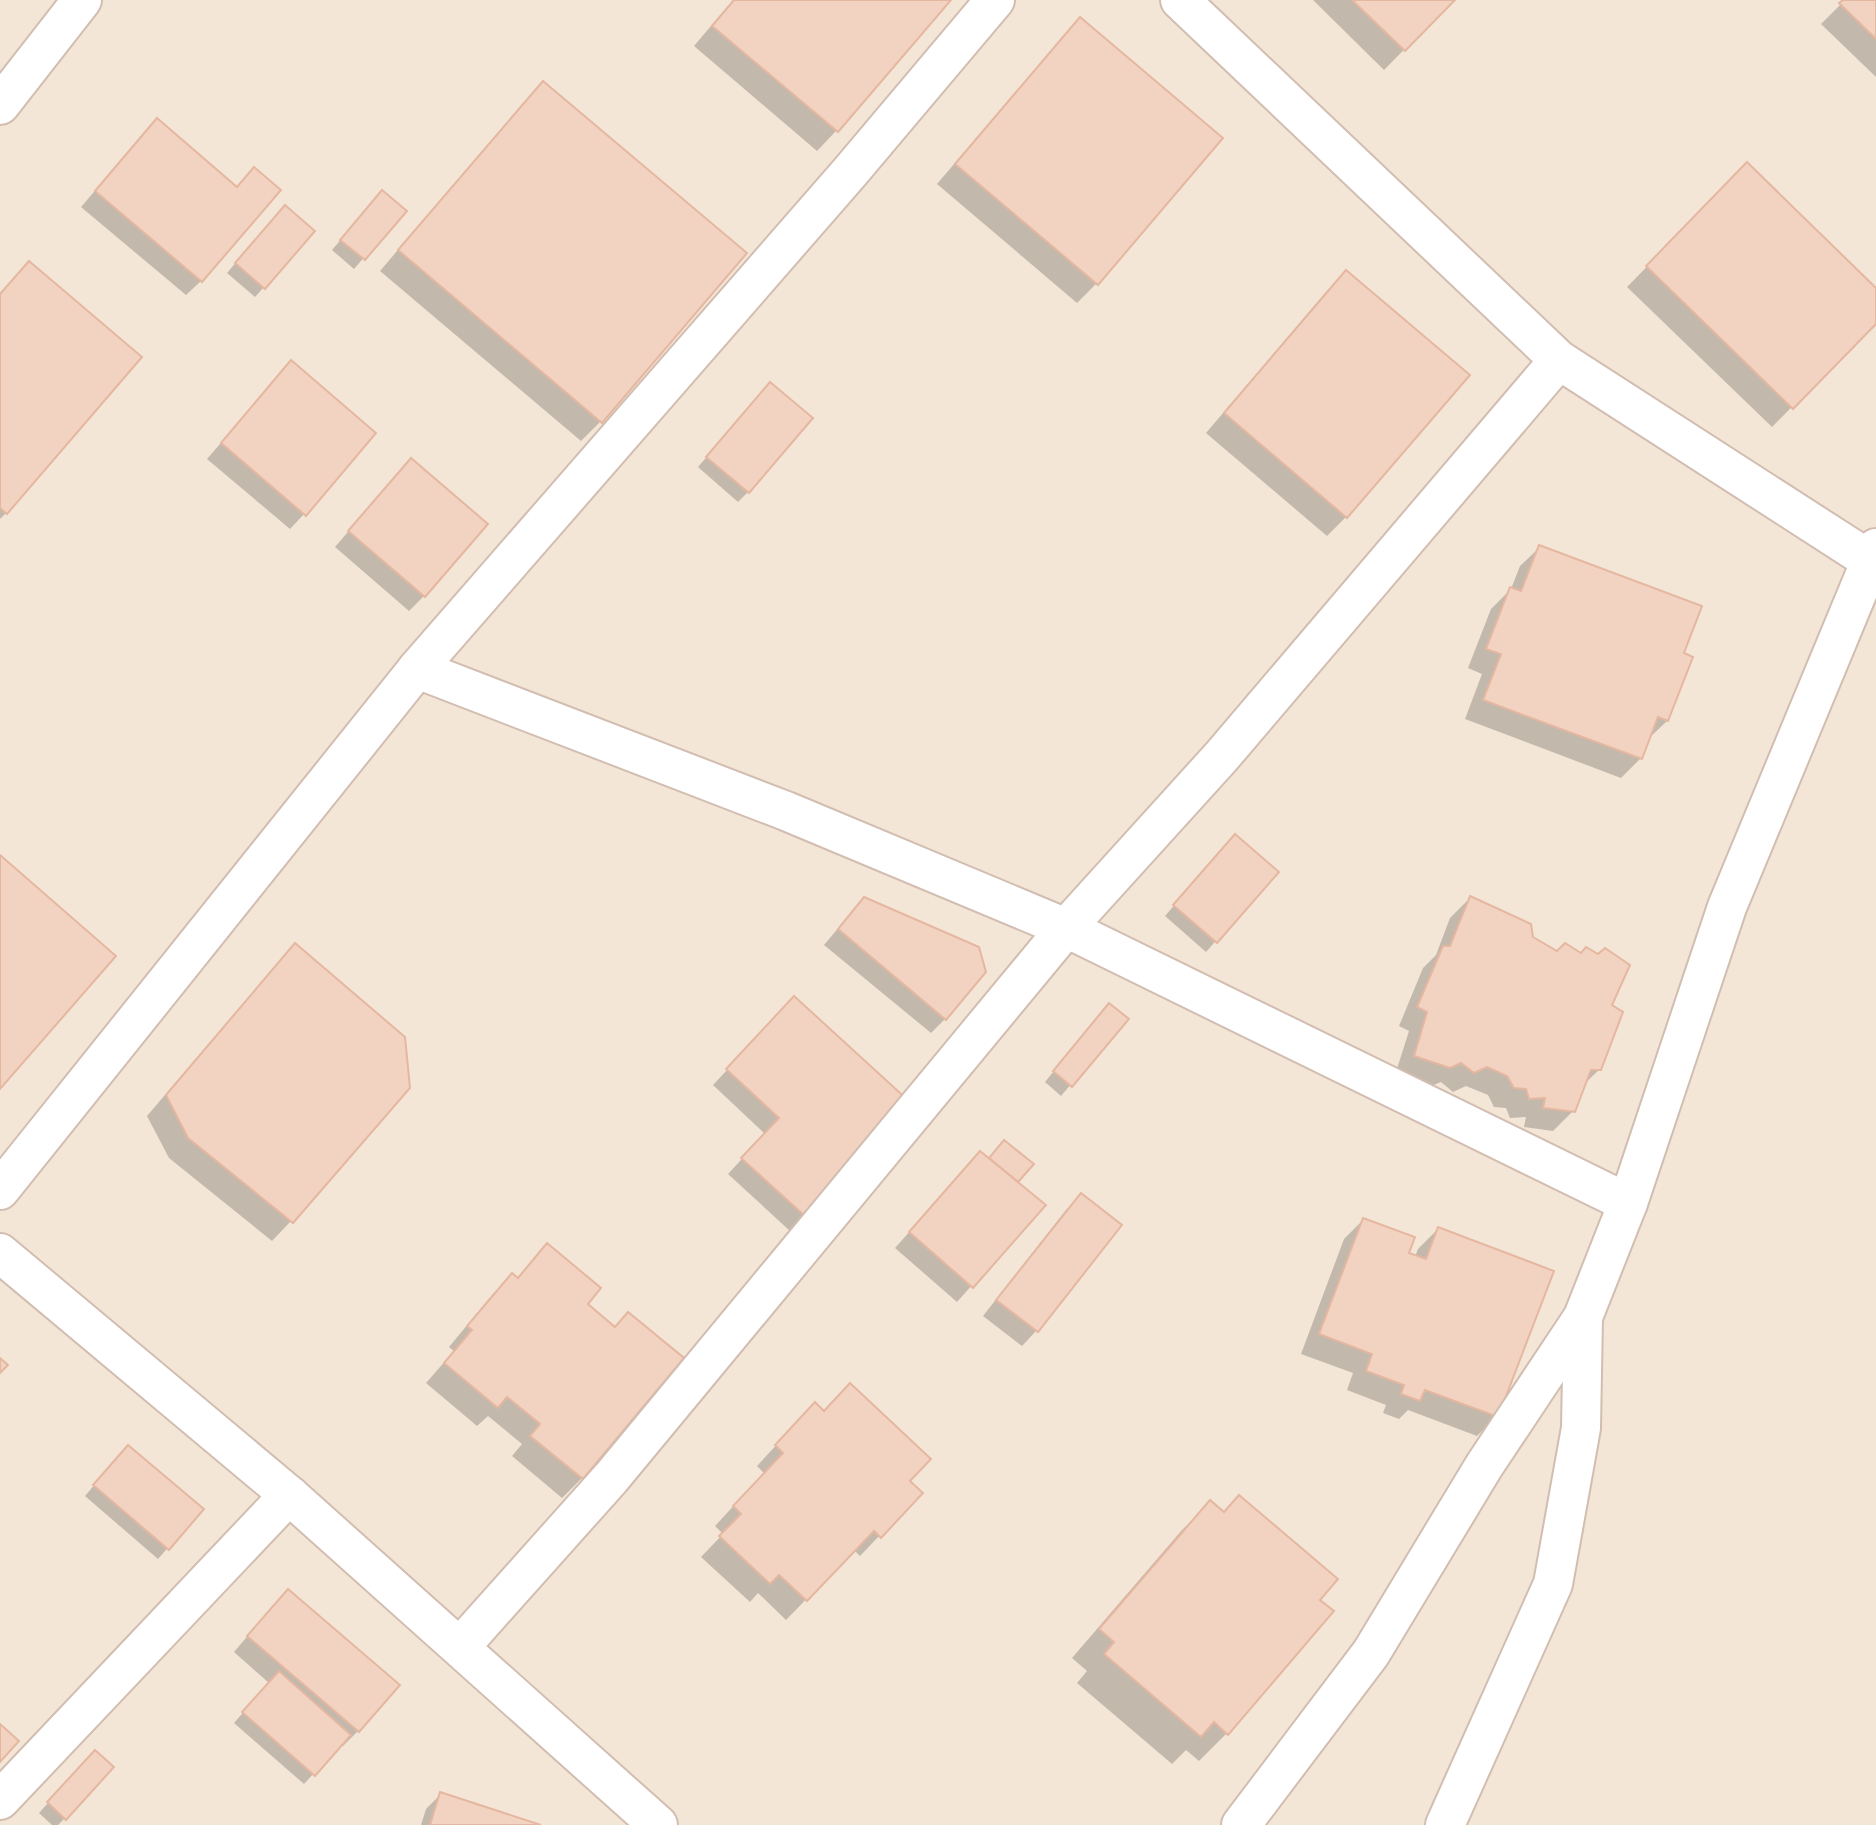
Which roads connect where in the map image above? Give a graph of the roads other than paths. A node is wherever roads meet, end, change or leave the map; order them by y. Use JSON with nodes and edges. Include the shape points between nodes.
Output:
{"nodes":[{"id":1,"x":82,"y":0,"type":"edge"},
{"id":2,"x":995,"y":0,"type":"edge"},
{"id":3,"x":1180,"y":0,"type":"edge"},
{"id":4,"x":0,"y":105,"type":"edge"},
{"id":5,"x":1559,"y":360,"type":"junction"},
{"id":6,"x":1873,"y":554,"type":"edge"},
{"id":7,"x":417,"y":669,"type":"junction"},
{"id":8,"x":1066,"y":928,"type":"junction"},
{"id":9,"x":0,"y":1190,"type":"edge"},
{"id":10,"x":1628,"y":1203,"type":"junction"},
{"id":11,"x":0,"y":1253,"type":"edge"},
{"id":12,"x":1583,"y":1317,"type":"junction"},
{"id":13,"x":289,"y":1495,"type":"junction"},
{"id":14,"x":460,"y":1647,"type":"junction"},
{"id":15,"x":0,"y":1800,"type":"edge"},
{"id":16,"x":658,"y":1825,"type":"edge"},
{"id":17,"x":1241,"y":1825,"type":"edge"},
{"id":18,"x":1444,"y":1825,"type":"edge"}],
"edges":[{"from":1,"to":4,"type":"street"},
{"from":2,"to":7,"type":"street"},
{"from":3,"to":5,"type":"street"},
{"from":5,"to":6,"type":"street"},
{"from":5,"to":8,"type":"street","via":[[1221,757]]},
{"from":6,"to":10,"type":"street","via":[[1727,907]]},
{"from":7,"to":8,"type":"street","via":[[786,810]]},
{"from":7,"to":9,"type":"street"},
{"from":8,"to":10,"type":"street"},
{"from":8,"to":14,"type":"street","via":[[611,1478]]},
{"from":10,"to":12,"type":"street"},
{"from":11,"to":13,"type":"street"},
{"from":12,"to":17,"type":"street","via":[[1483,1466],[1371,1653]]},
{"from":12,"to":18,"type":"street","via":[[1581,1429],[1553,1584]]},
{"from":13,"to":14,"type":"street"},
{"from":13,"to":15,"type":"street"},
{"from":14,"to":16,"type":"street"}]}
